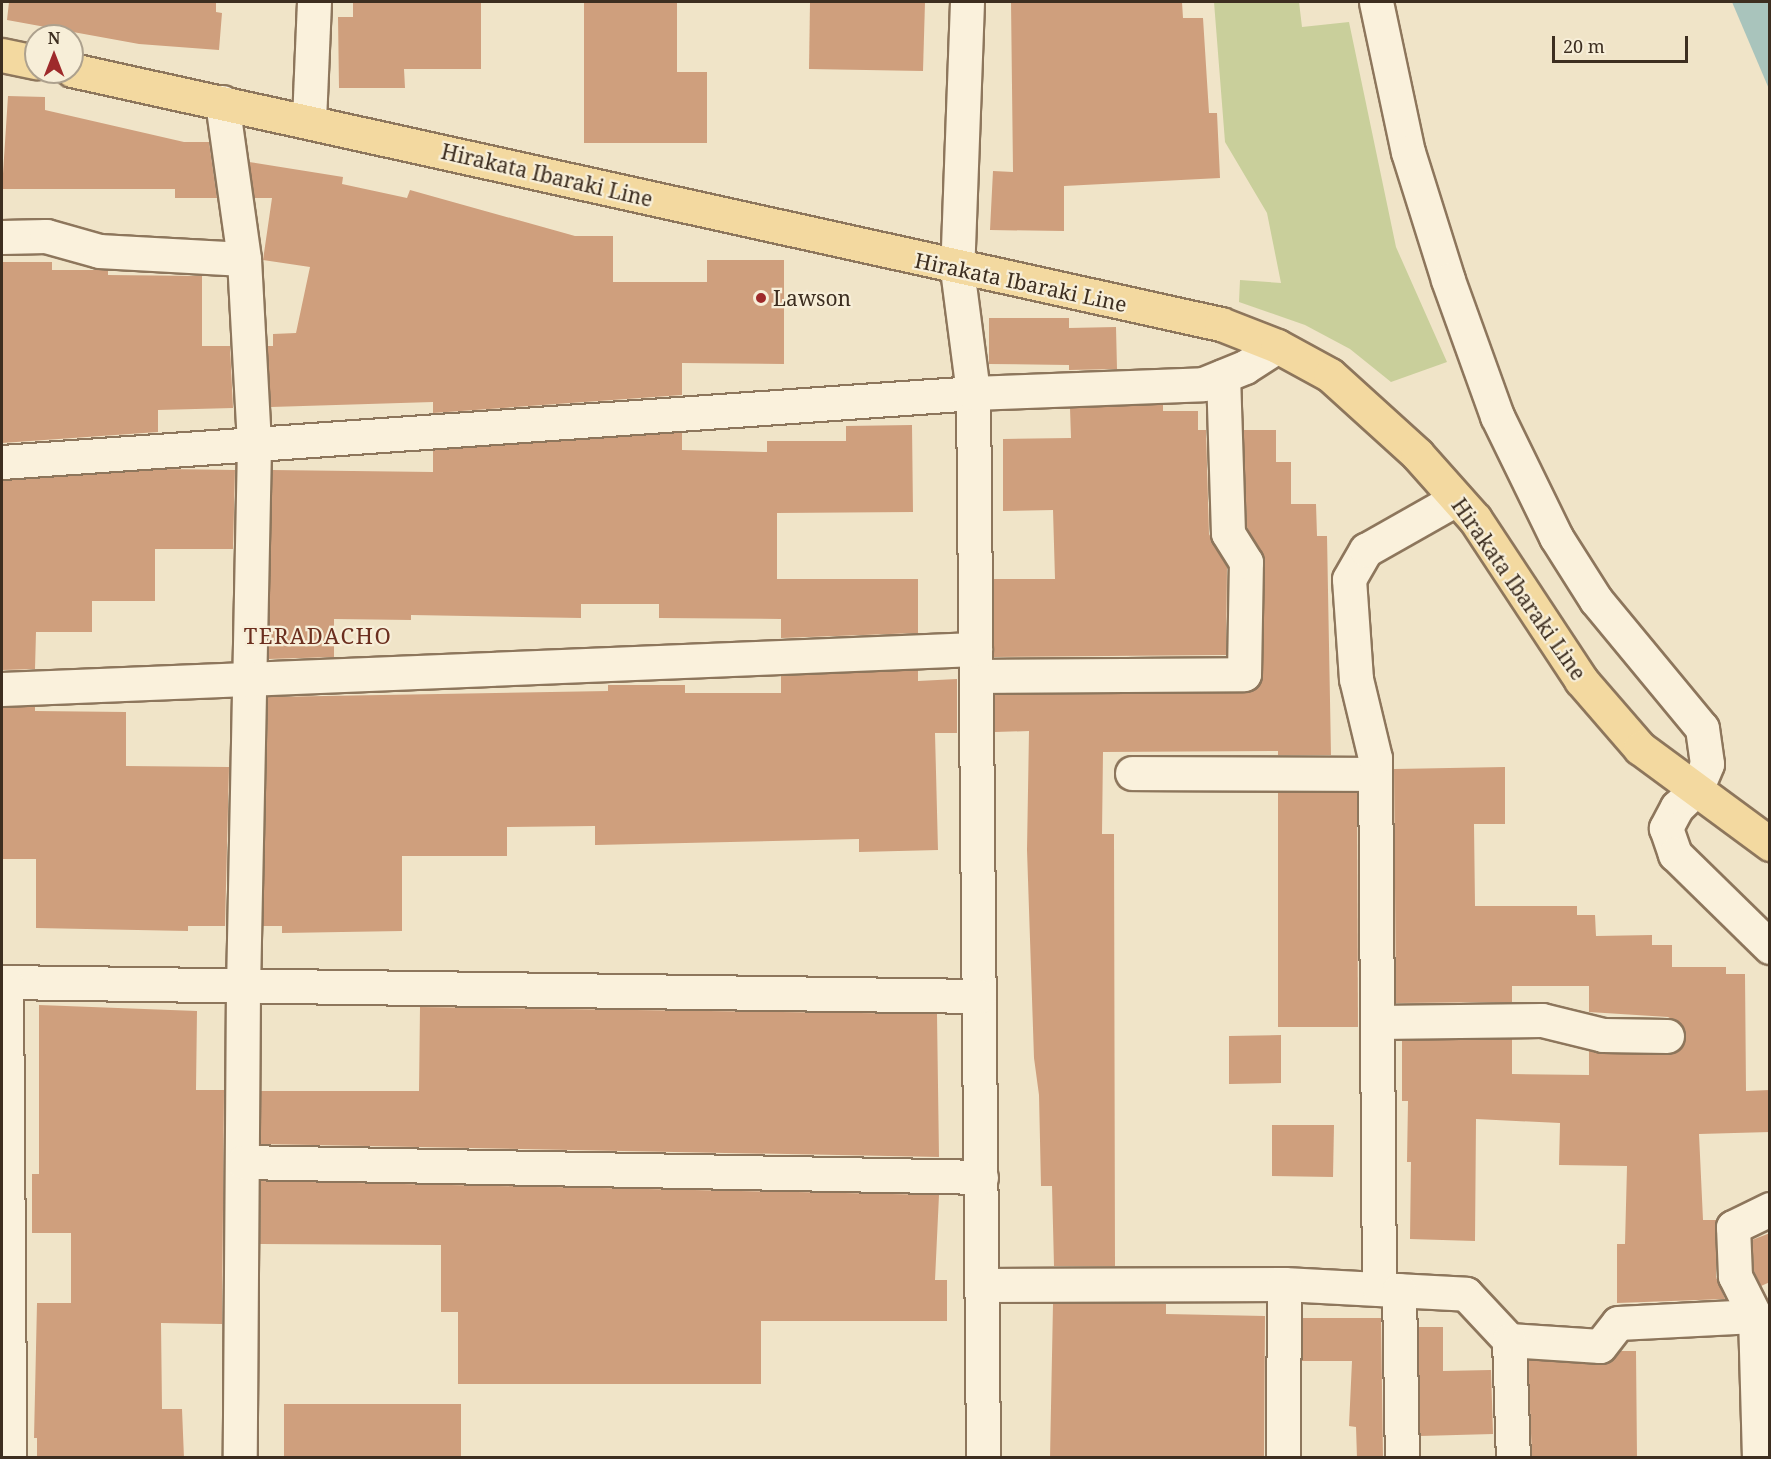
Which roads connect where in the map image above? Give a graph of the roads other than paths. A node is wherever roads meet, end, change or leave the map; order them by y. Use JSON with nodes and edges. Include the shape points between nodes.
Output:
{"nodes":[{"id":1,"x":314,"y":2,"type":"edge"},
{"id":2,"x":967,"y":2,"type":"edge"},
{"id":3,"x":1376,"y":2,"type":"edge"},
{"id":4,"x":2,"y":55,"type":"edge"},
{"id":5,"x":24,"y":60,"type":"edge"},
{"id":6,"x":84,"y":73,"type":"edge"},
{"id":7,"x":222,"y":102,"type":"junction"},
{"id":8,"x":309,"y":121,"type":"junction"},
{"id":9,"x":2,"y":237,"type":"edge"},
{"id":10,"x":244,"y":259,"type":"junction"},
{"id":11,"x":957,"y":269,"type":"junction"},
{"id":12,"x":1277,"y":346,"type":"junction"},
{"id":13,"x":1223,"y":376,"type":"junction"},
{"id":14,"x":972,"y":393,"type":"junction"},
{"id":15,"x":254,"y":446,"type":"junction"},
{"id":16,"x":2,"y":462,"type":"edge"},
{"id":17,"x":1456,"y":499,"type":"junction"},
{"id":18,"x":975,"y":663,"type":"junction"},
{"id":19,"x":247,"y":678,"type":"junction"},
{"id":20,"x":2,"y":689,"type":"edge"},
{"id":21,"x":1132,"y":773,"type":"dead end"},
{"id":22,"x":1376,"y":774,"type":"junction"},
{"id":23,"x":1697,"y":788,"type":"junction"},
{"id":24,"x":1770,"y":843,"type":"edge"},
{"id":25,"x":1770,"y":947,"type":"edge"},
{"id":26,"x":4,"y":982,"type":"edge"},
{"id":27,"x":243,"y":987,"type":"junction"},
{"id":28,"x":979,"y":996,"type":"junction"},
{"id":29,"x":1377,"y":1022,"type":"junction"},
{"id":30,"x":1667,"y":1036,"type":"dead end"},
{"id":31,"x":243,"y":1162,"type":"junction"},
{"id":32,"x":981,"y":1177,"type":"junction"},
{"id":33,"x":4,"y":1190,"type":"edge"},
{"id":34,"x":1770,"y":1209,"type":"edge"},
{"id":35,"x":1284,"y":1284,"type":"junction"},
{"id":36,"x":981,"y":1285,"type":"junction"},
{"id":37,"x":1389,"y":1290,"type":"junction"},
{"id":38,"x":1755,"y":1316,"type":"junction"},
{"id":39,"x":1509,"y":1340,"type":"junction"},
{"id":40,"x":9,"y":1458,"type":"edge"},
{"id":41,"x":240,"y":1458,"type":"edge"},
{"id":42,"x":983,"y":1458,"type":"edge"},
{"id":43,"x":1283,"y":1458,"type":"edge"},
{"id":44,"x":1402,"y":1458,"type":"edge"},
{"id":45,"x":1513,"y":1458,"type":"edge"},
{"id":46,"x":1759,"y":1458,"type":"edge"}],
"edges":[{"from":1,"to":8,"type":"street"},
{"from":2,"to":11,"type":"street"},
{"from":3,"to":23,"type":"street","via":[[1414,172],[1497,416],[1556,537],[1596,600],[1702,728],[1707,764]]},
{"from":4,"to":5,"type":"main road"},
{"from":6,"to":7,"type":"main road","name":"Hirakata Ibaraki Line"},
{"from":7,"to":8,"type":"main road","name":"Hirakata Ibaraki Line"},
{"from":7,"to":10,"type":"street"},
{"from":8,"to":11,"type":"main road","name":"Hirakata Ibaraki Line"},
{"from":9,"to":10,"type":"street","via":[[45,236],[99,251]]},
{"from":10,"to":15,"type":"street"},
{"from":11,"to":12,"type":"main road","name":"Hirakata Ibaraki Line","via":[[1221,324]]},
{"from":11,"to":14,"type":"street"},
{"from":12,"to":13,"type":"street"},
{"from":12,"to":17,"type":"main road","name":"Hirakata Ibaraki Line","via":[[1330,375],[1417,454]]},
{"from":13,"to":14,"type":"street","via":[[1203,384]]},
{"from":13,"to":18,"type":"street","via":[[1228,533],[1246,562],[1244,674]]},
{"from":14,"to":15,"type":"street"},
{"from":14,"to":18,"type":"street"},
{"from":15,"to":16,"type":"street"},
{"from":15,"to":19,"type":"street"},
{"from":17,"to":22,"type":"street","via":[[1366,550],[1349,579],[1356,679],[1376,758]]},
{"from":17,"to":23,"type":"main road","name":"Hirakata Ibaraki Line","via":[[1475,519],[1581,680],[1640,747]]},
{"from":18,"to":19,"type":"street"},
{"from":18,"to":28,"type":"street"},
{"from":19,"to":20,"type":"street"},
{"from":19,"to":27,"type":"street"},
{"from":21,"to":22,"type":"street"},
{"from":22,"to":29,"type":"street"},
{"from":23,"to":24,"type":"main road","name":"Hirakata Ibaraki Line"},
{"from":23,"to":25,"type":"street","via":[[1677,807],[1666,828],[1675,854]]},
{"from":26,"to":27,"type":"street"},
{"from":26,"to":33,"type":"street"},
{"from":27,"to":28,"type":"street"},
{"from":27,"to":31,"type":"street"},
{"from":28,"to":32,"type":"street"},
{"from":29,"to":30,"type":"street","via":[[1542,1020],[1603,1035]]},
{"from":29,"to":37,"type":"street"},
{"from":31,"to":32,"type":"street"},
{"from":31,"to":41,"type":"street"},
{"from":32,"to":36,"type":"street"},
{"from":33,"to":40,"type":"street"},
{"from":34,"to":38,"type":"street","via":[[1733,1227],[1735,1276]]},
{"from":35,"to":36,"type":"street"},
{"from":35,"to":37,"type":"street"},
{"from":35,"to":43,"type":"street"},
{"from":36,"to":42,"type":"street"},
{"from":37,"to":39,"type":"street","via":[[1466,1294]]},
{"from":37,"to":44,"type":"street"},
{"from":38,"to":39,"type":"street","via":[[1618,1323],[1600,1346]]},
{"from":38,"to":46,"type":"street"},
{"from":39,"to":45,"type":"street"}]}
